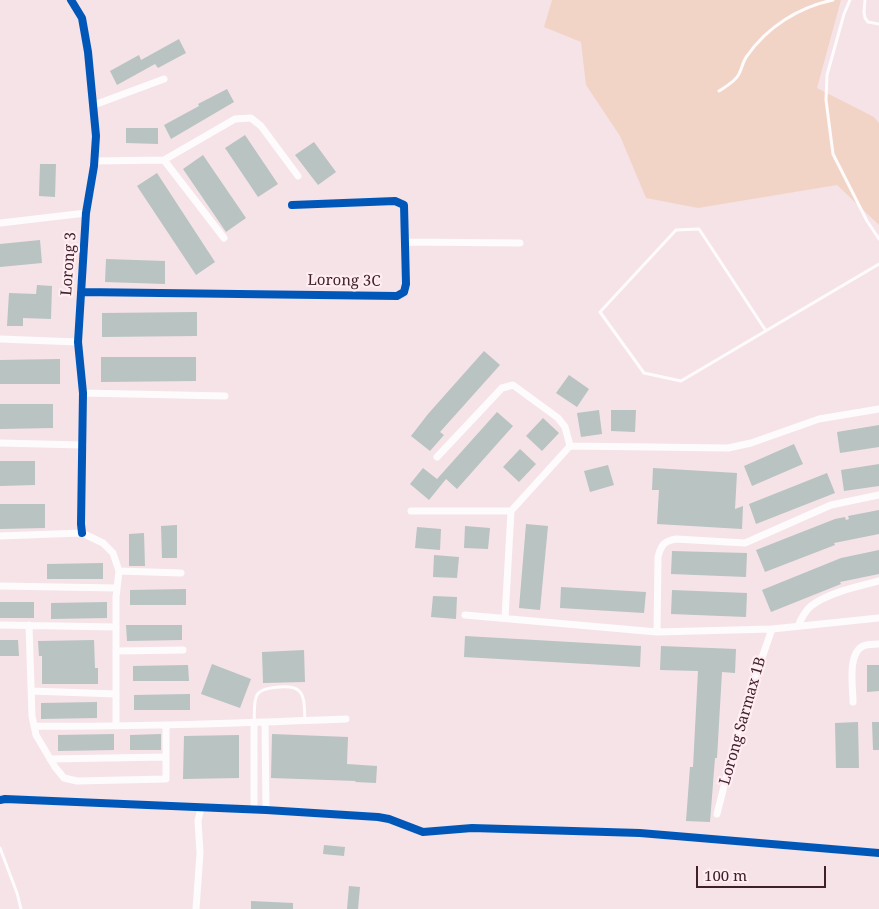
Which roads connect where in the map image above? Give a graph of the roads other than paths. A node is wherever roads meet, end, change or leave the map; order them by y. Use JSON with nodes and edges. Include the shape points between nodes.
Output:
{"nodes":[{"id":1,"x":71,"y":0,"type":"edge"},
{"id":2,"x":833,"y":0,"type":"edge"},
{"id":3,"x":850,"y":0,"type":"edge"},
{"id":4,"x":865,"y":0,"type":"edge"},
{"id":5,"x":879,"y":24,"type":"edge"},
{"id":6,"x":164,"y":79,"type":"dead end"},
{"id":7,"x":719,"y":91,"type":"dead end"},
{"id":8,"x":94,"y":106,"type":"junction"},
{"id":9,"x":164,"y":160,"type":"junction"},
{"id":10,"x":94,"y":161,"type":"junction"},
{"id":11,"x":298,"y":176,"type":"dead end"},
{"id":12,"x":292,"y":205,"type":"dead end"},
{"id":13,"x":86,"y":213,"type":"junction"},
{"id":14,"x":0,"y":223,"type":"edge"},
{"id":15,"x":224,"y":238,"type":"dead end"},
{"id":16,"x":879,"y":239,"type":"edge"},
{"id":17,"x":406,"y":242,"type":"junction"},
{"id":18,"x":520,"y":243,"type":"dead end"},
{"id":19,"x":879,"y":264,"type":"edge"},
{"id":20,"x":81,"y":292,"type":"junction"},
{"id":21,"x":766,"y":331,"type":"junction"},
{"id":22,"x":0,"y":339,"type":"edge"},
{"id":23,"x":78,"y":342,"type":"junction"},
{"id":24,"x":83,"y":393,"type":"junction"},
{"id":25,"x":226,"y":396,"type":"dead end"},
{"id":26,"x":879,"y":410,"type":"edge"},
{"id":27,"x":0,"y":443,"type":"edge"},
{"id":28,"x":83,"y":445,"type":"junction"},
{"id":29,"x":570,"y":446,"type":"junction"},
{"id":30,"x":437,"y":457,"type":"dead end"},
{"id":31,"x":879,"y":495,"type":"edge"},
{"id":32,"x":411,"y":511,"type":"dead end"},
{"id":33,"x":511,"y":511,"type":"junction"},
{"id":34,"x":82,"y":533,"type":"junction"},
{"id":35,"x":0,"y":536,"type":"edge"},
{"id":36,"x":119,"y":571,"type":"junction"},
{"id":37,"x":181,"y":573,"type":"dead end"},
{"id":38,"x":879,"y":581,"type":"edge"},
{"id":39,"x":0,"y":586,"type":"edge"},
{"id":40,"x":117,"y":588,"type":"junction"},
{"id":41,"x":465,"y":615,"type":"dead end"},
{"id":42,"x":505,"y":618,"type":"junction"},
{"id":43,"x":879,"y":618,"type":"edge"},
{"id":44,"x":0,"y":625,"type":"edge"},
{"id":45,"x":29,"y":625,"type":"junction"},
{"id":46,"x":798,"y":626,"type":"junction"},
{"id":47,"x":116,"y":627,"type":"junction"},
{"id":48,"x":772,"y":629,"type":"junction"},
{"id":49,"x":656,"y":632,"type":"junction"},
{"id":50,"x":879,"y":644,"type":"edge"},
{"id":51,"x":183,"y":650,"type":"dead end"},
{"id":52,"x":116,"y":651,"type":"junction"},
{"id":53,"x":31,"y":691,"type":"junction"},
{"id":54,"x":116,"y":694,"type":"junction"},
{"id":55,"x":853,"y":702,"type":"dead end"},
{"id":56,"x":346,"y":719,"type":"dead end"},
{"id":57,"x":305,"y":721,"type":"junction"},
{"id":58,"x":265,"y":723,"type":"junction"},
{"id":59,"x":254,"y":724,"type":"junction"},
{"id":60,"x":166,"y":725,"type":"junction"},
{"id":61,"x":34,"y":726,"type":"junction"},
{"id":62,"x":116,"y":726,"type":"junction"},
{"id":63,"x":166,"y":757,"type":"junction"},
{"id":64,"x":50,"y":759,"type":"junction"},
{"id":65,"x":0,"y":800,"type":"edge"},
{"id":66,"x":201,"y":807,"type":"junction"},
{"id":67,"x":254,"y":809,"type":"junction"},
{"id":68,"x":266,"y":810,"type":"junction"},
{"id":69,"x":717,"y":814,"type":"dead end"},
{"id":70,"x":0,"y":848,"type":"edge"},
{"id":71,"x":879,"y":852,"type":"edge"},
{"id":72,"x":21,"y":909,"type":"edge"},
{"id":73,"x":196,"y":909,"type":"edge"}],
"edges":[{"from":1,"to":8,"type":"street","name":"Lorong 3","via":[[82,18]]},
{"from":2,"to":7,"type":"lane","via":[[801,11],[775,25],[745,58],[739,76]]},
{"from":3,"to":16,"type":"lane","via":[[827,76],[826,100],[833,154]]},
{"from":4,"to":5,"type":"lane","via":[[865,18]]},
{"from":6,"to":8,"type":"street"},
{"from":8,"to":10,"type":"street","name":"Lorong 3"},
{"from":9,"to":10,"type":"street"},
{"from":9,"to":11,"type":"street","via":[[236,119],[251,118],[261,126]]},
{"from":9,"to":15,"type":"street"},
{"from":10,"to":13,"type":"street","name":"Lorong 3"},
{"from":12,"to":17,"type":"street","name":"Lorong 3C","via":[[388,201],[402,204],[405,207]]},
{"from":13,"to":14,"type":"street"},
{"from":13,"to":20,"type":"street","name":"Lorong 3"},
{"from":17,"to":18,"type":"street"},
{"from":17,"to":20,"type":"street","name":"Lorong 3C","via":[[406,284],[404,292],[397,296]]},
{"from":19,"to":21,"type":"lane"},
{"from":20,"to":23,"type":"street","name":"Lorong 3"},
{"from":21,"to":21,"type":"lane","via":[[681,381],[644,373],[600,312],[676,230],[699,229]]},
{"from":22,"to":23,"type":"street"},
{"from":23,"to":24,"type":"street","name":"Lorong 3"},
{"from":24,"to":25,"type":"street"},
{"from":24,"to":28,"type":"street","name":"Lorong 3"},
{"from":26,"to":29,"type":"street","via":[[819,419],[728,448]]},
{"from":27,"to":28,"type":"street"},
{"from":28,"to":34,"type":"street","name":"Lorong 3"},
{"from":29,"to":30,"type":"street","via":[[565,427],[558,418],[513,385],[502,388]]},
{"from":29,"to":33,"type":"street"},
{"from":31,"to":49,"type":"street","via":[[831,505],[745,543],[676,538],[666,541],[660,546],[658,557]]},
{"from":32,"to":33,"type":"street"},
{"from":33,"to":42,"type":"street"},
{"from":34,"to":35,"type":"street"},
{"from":34,"to":36,"type":"street","via":[[104,543],[113,553]]},
{"from":36,"to":37,"type":"street"},
{"from":36,"to":40,"type":"street"},
{"from":38,"to":46,"type":"street","via":[[852,587],[821,600],[811,606]]},
{"from":39,"to":40,"type":"street"},
{"from":40,"to":47,"type":"street"},
{"from":41,"to":42,"type":"street"},
{"from":42,"to":49,"type":"street"},
{"from":43,"to":46,"type":"street"},
{"from":44,"to":45,"type":"street"},
{"from":45,"to":47,"type":"street"},
{"from":45,"to":53,"type":"street"},
{"from":46,"to":48,"type":"street"},
{"from":47,"to":52,"type":"street"},
{"from":48,"to":49,"type":"street"},
{"from":48,"to":69,"type":"street","name":"Lorong Sarmax 1B","via":[[742,715]]},
{"from":50,"to":55,"type":"street","via":[[865,645],[853,658]]},
{"from":51,"to":52,"type":"street"},
{"from":52,"to":54,"type":"street"},
{"from":53,"to":54,"type":"street"},
{"from":53,"to":61,"type":"street"},
{"from":54,"to":62,"type":"street"},
{"from":56,"to":57,"type":"street"},
{"from":57,"to":58,"type":"street"},
{"from":57,"to":59,"type":"lane","via":[[303,697],[290,687],[264,689],[257,694]]},
{"from":58,"to":59,"type":"street"},
{"from":58,"to":68,"type":"street"},
{"from":59,"to":60,"type":"street"},
{"from":59,"to":67,"type":"street"},
{"from":60,"to":62,"type":"street"},
{"from":60,"to":63,"type":"street"},
{"from":61,"to":62,"type":"street"},
{"from":61,"to":64,"type":"street"},
{"from":63,"to":64,"type":"street"},
{"from":63,"to":64,"type":"street","via":[[167,778],[164,780],[77,782],[64,778]]},
{"from":65,"to":66,"type":"street"},
{"from":66,"to":67,"type":"street"},
{"from":66,"to":73,"type":"street"},
{"from":67,"to":68,"type":"street"},
{"from":68,"to":71,"type":"street","via":[[378,817],[423,832],[472,828],[640,833]]},
{"from":70,"to":72,"type":"lane"}]}
